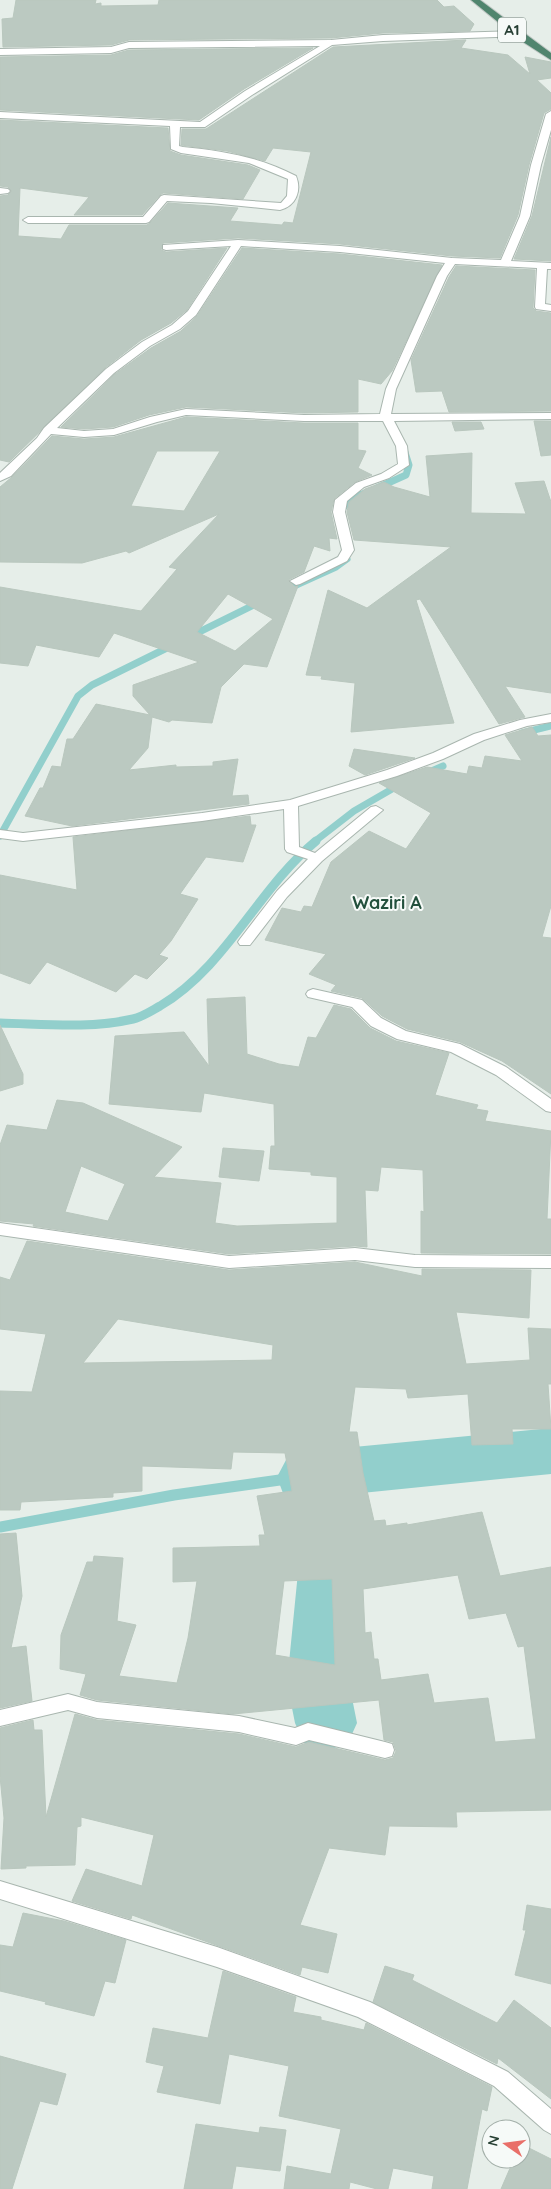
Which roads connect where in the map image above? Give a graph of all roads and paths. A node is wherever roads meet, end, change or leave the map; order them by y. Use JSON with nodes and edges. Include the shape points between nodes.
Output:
{"nodes":[{"id":1,"x":475,"y":0,"type":"edge"},
{"id":2,"x":489,"y":0,"type":"edge"},
{"id":3,"x":518,"y":34,"type":"junction"},
{"id":4,"x":331,"y":43,"type":"junction"},
{"id":5,"x":551,"y":47,"type":"edge"},
{"id":6,"x":0,"y":52,"type":"edge"},
{"id":7,"x":551,"y":57,"type":"edge"},
{"id":8,"x":0,"y":114,"type":"edge"},
{"id":9,"x":551,"y":114,"type":"edge"},
{"id":10,"x":175,"y":125,"type":"junction"},
{"id":11,"x":28,"y":220,"type":"dead end"},
{"id":12,"x":238,"y":243,"type":"junction"},
{"id":13,"x":166,"y":248,"type":"dead end"},
{"id":14,"x":452,"y":261,"type":"junction"},
{"id":15,"x":505,"y":264,"type":"junction"},
{"id":16,"x":547,"y":266,"type":"edge"},
{"id":17,"x":551,"y":308,"type":"edge"},
{"id":18,"x":384,"y":416,"type":"junction"},
{"id":19,"x":551,"y":416,"type":"edge"},
{"id":20,"x":48,"y":430,"type":"junction"},
{"id":21,"x":0,"y":478,"type":"edge"},
{"id":22,"x":296,"y":581,"type":"dead end"},
{"id":23,"x":551,"y":718,"type":"edge"},
{"id":24,"x":291,"y":804,"type":"junction"},
{"id":25,"x":376,"y":810,"type":"dead end"},
{"id":26,"x":0,"y":834,"type":"edge"},
{"id":27,"x":317,"y":858,"type":"junction"},
{"id":28,"x":245,"y":942,"type":"dead end"},
{"id":29,"x":313,"y":994,"type":"dead end"},
{"id":30,"x":551,"y":1107,"type":"edge"},
{"id":31,"x":0,"y":1229,"type":"edge"},
{"id":32,"x":551,"y":1262,"type":"edge"},
{"id":33,"x":0,"y":1718,"type":"edge"},
{"id":34,"x":386,"y":1750,"type":"dead end"},
{"id":35,"x":0,"y":1890,"type":"edge"},
{"id":36,"x":551,"y":2123,"type":"edge"}],
"edges":[{"from":1,"to":3,"type":"highway","number":"A1"},
{"from":2,"to":5,"type":"highway","number":"A1"},
{"from":3,"to":4,"type":"street"},
{"from":3,"to":7,"type":"highway","number":"A1"},
{"from":4,"to":6,"type":"street"},
{"from":4,"to":10,"type":"street","via":[[271,77],[202,125]]},
{"from":8,"to":10,"type":"street"},
{"from":9,"to":15,"type":"street","via":[[526,216]]},
{"from":10,"to":11,"type":"street","via":[[174,147],[251,159],[293,178],[291,201],[280,207],[164,198],[146,220]]},
{"from":12,"to":13,"type":"street"},
{"from":12,"to":14,"type":"street"},
{"from":12,"to":20,"type":"street","via":[[192,314],[110,371]]},
{"from":14,"to":15,"type":"street"},
{"from":14,"to":18,"type":"street","via":[[442,276],[391,389]]},
{"from":15,"to":16,"type":"street"},
{"from":16,"to":17,"type":"street","via":[[540,307]]},
{"from":18,"to":19,"type":"street"},
{"from":18,"to":20,"type":"street","via":[[304,418],[186,412],[114,432],[84,434]]},
{"from":18,"to":22,"type":"street","via":[[406,455],[403,465],[386,476],[360,485],[342,500],[339,512],[348,550],[343,560]]},
{"from":20,"to":21,"type":"street"},
{"from":23,"to":24,"type":"street","via":[[479,736],[392,773]]},
{"from":24,"to":26,"type":"street","via":[[23,837]]},
{"from":24,"to":27,"type":"street","via":[[292,848]]},
{"from":25,"to":27,"type":"street"},
{"from":27,"to":28,"type":"street","via":[[282,894]]},
{"from":29,"to":30,"type":"street","via":[[357,1003],[376,1022],[402,1035],[455,1048],[501,1071]]},
{"from":31,"to":32,"type":"street","via":[[229,1262],[355,1254],[415,1261]]},
{"from":33,"to":34,"type":"street","via":[[68,1702],[97,1710],[239,1724],[296,1736],[308,1731]]},
{"from":35,"to":36,"type":"street","via":[[217,1957],[363,2009],[501,2080]]}]}
